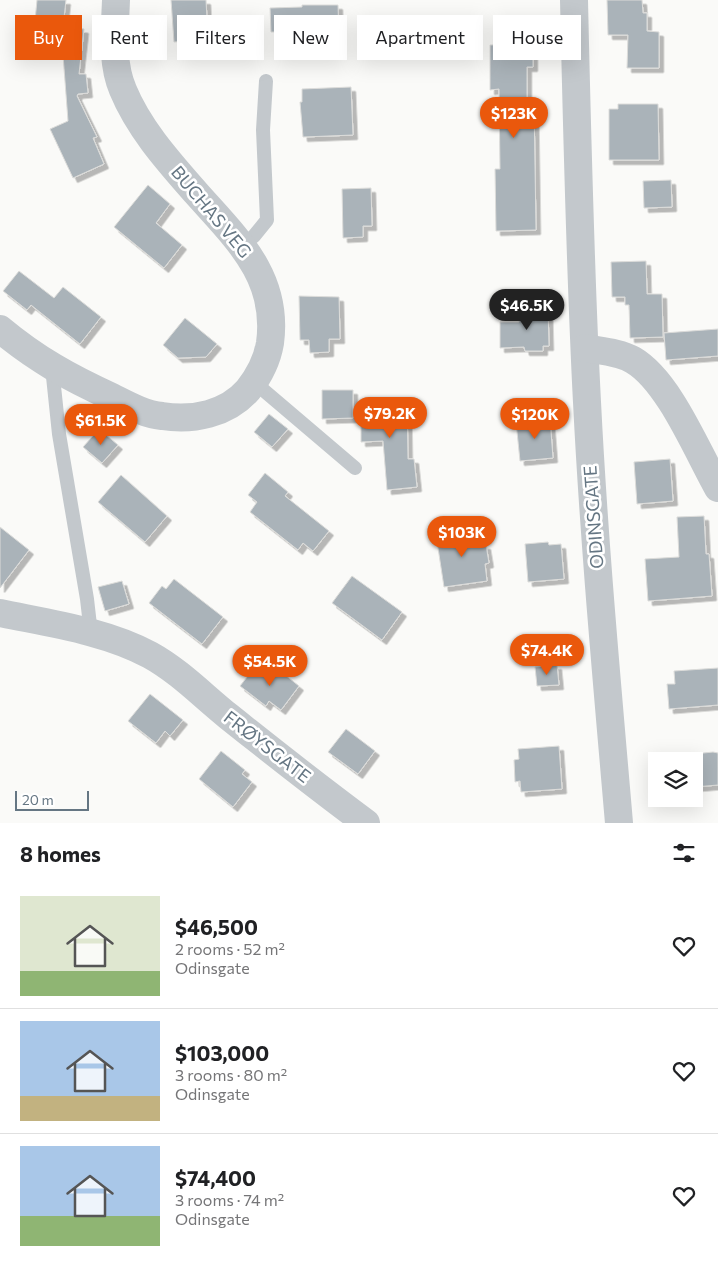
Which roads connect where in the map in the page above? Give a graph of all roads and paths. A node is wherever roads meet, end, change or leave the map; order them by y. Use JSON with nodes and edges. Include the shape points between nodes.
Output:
{"nodes":[{"id":1,"x":116,"y":0,"type":"edge"},
{"id":2,"x":574,"y":0,"type":"edge"},
{"id":3,"x":266,"y":81,"type":"dead end"},
{"id":4,"x":242,"y":245,"type":"junction"},
{"id":5,"x":0,"y":329,"type":"edge"},
{"id":6,"x":585,"y":348,"type":"junction"},
{"id":7,"x":52,"y":367,"type":"junction"},
{"id":8,"x":254,"y":382,"type":"junction"},
{"id":9,"x":355,"y":468,"type":"dead end"},
{"id":10,"x":718,"y":488,"type":"edge"},
{"id":11,"x":0,"y":613,"type":"edge"},
{"id":12,"x":91,"y":634,"type":"junction"},
{"id":13,"x":366,"y":823,"type":"edge"},
{"id":14,"x":620,"y":823,"type":"edge"}],
"edges":[{"from":1,"to":4,"type":"street","name":"BUCHAS VEG","via":[[116,57],[122,89],[164,156]]},
{"from":2,"to":6,"type":"street","name":"ODINSGATE"},
{"from":3,"to":4,"type":"lane","via":[[263,130],[267,220]]},
{"from":4,"to":8,"type":"street","name":"BUCHAS VEG","via":[[259,271],[272,318],[270,344],[263,368]]},
{"from":5,"to":7,"type":"street","name":"BUCHAS VEG"},
{"from":6,"to":10,"type":"street","via":[[633,360],[653,375]]},
{"from":6,"to":14,"type":"street","name":"ODINSGATE","via":[[602,625]]},
{"from":7,"to":8,"type":"street","name":"BUCHAS VEG","via":[[138,409],[177,418],[218,412],[239,400]]},
{"from":7,"to":12,"type":"lane","via":[[60,443]]},
{"from":8,"to":9,"type":"lane"},
{"from":11,"to":12,"type":"street","name":"FRØYSGATE"},
{"from":12,"to":13,"type":"street","name":"FRØYSGATE","via":[[141,651],[179,674],[226,715]]}]}
